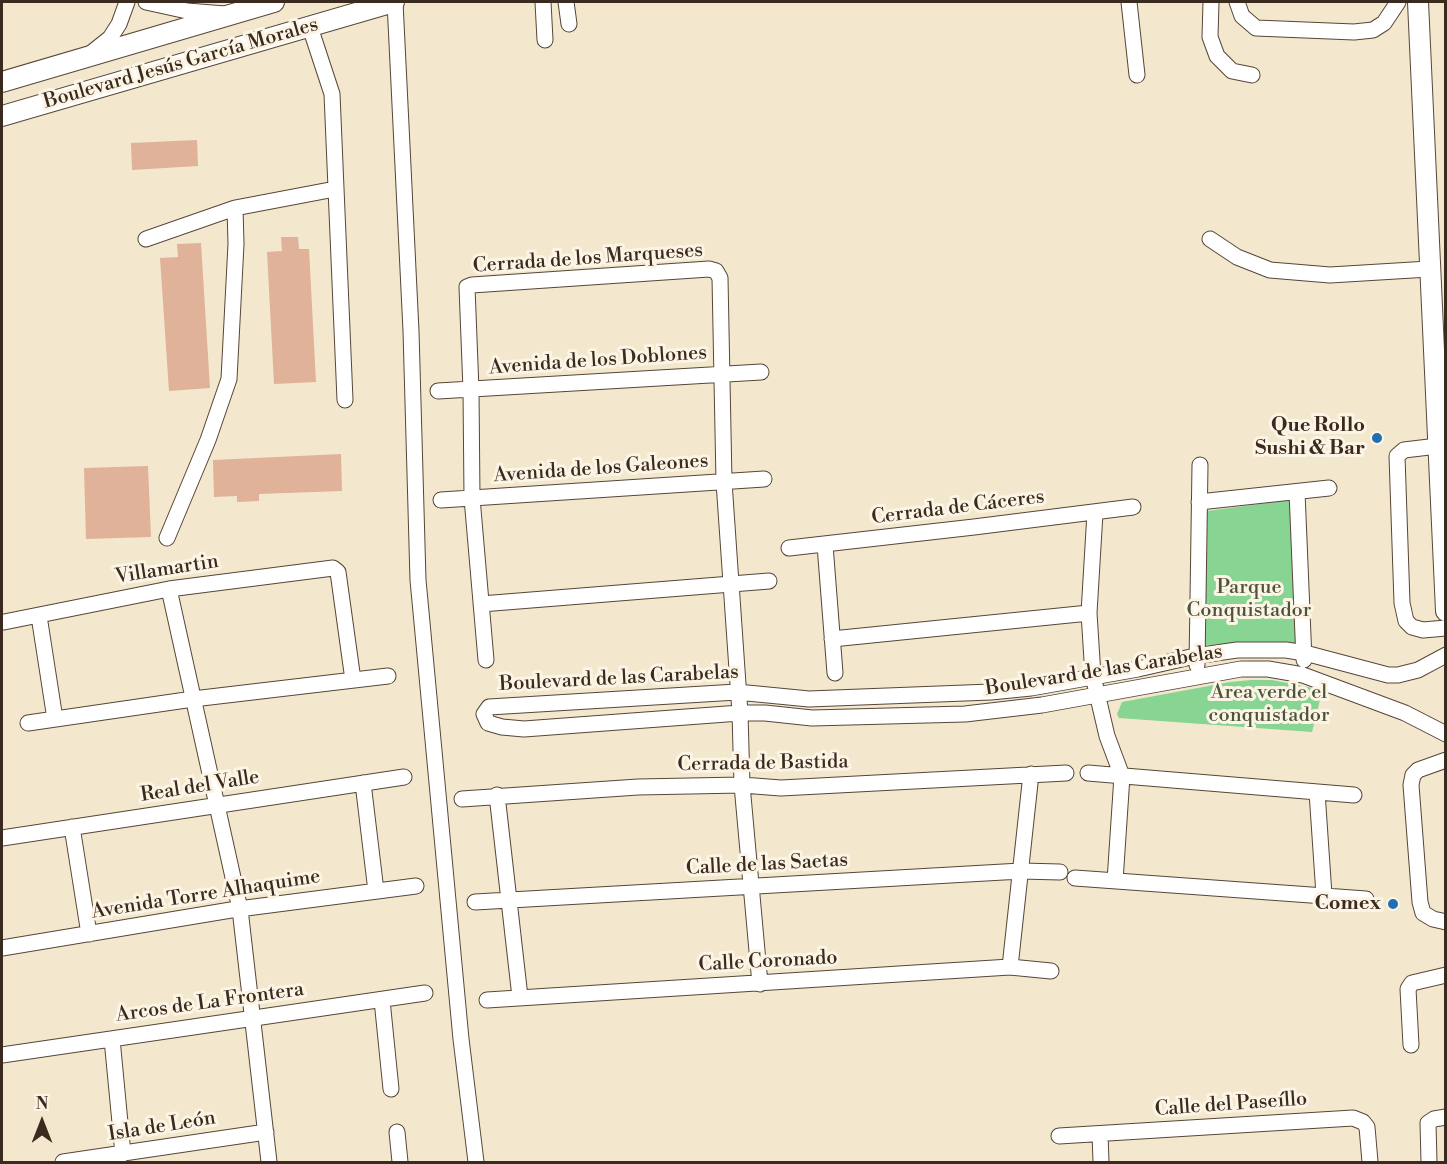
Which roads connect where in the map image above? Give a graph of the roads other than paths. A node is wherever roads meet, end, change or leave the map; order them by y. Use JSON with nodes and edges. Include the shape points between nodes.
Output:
{"nodes":[{"id":1,"x":127,"y":2,"type":"edge"},
{"id":2,"x":146,"y":2,"type":"edge"},
{"id":3,"x":269,"y":2,"type":"edge"},
{"id":4,"x":394,"y":2,"type":"edge"},
{"id":5,"x":559,"y":2,"type":"edge"},
{"id":6,"x":566,"y":2,"type":"edge"},
{"id":7,"x":1129,"y":2,"type":"edge"},
{"id":8,"x":1211,"y":2,"type":"edge"},
{"id":9,"x":1237,"y":2,"type":"edge"},
{"id":10,"x":1398,"y":2,"type":"edge"},
{"id":11,"x":1418,"y":2,"type":"edge"},
{"id":12,"x":543,"y":3,"type":"edge"},
{"id":13,"x":231,"y":14,"type":"junction"},
{"id":14,"x":569,"y":24,"type":"dead end"},
{"id":15,"x":310,"y":27,"type":"junction"},
{"id":16,"x":545,"y":40,"type":"dead end"},
{"id":17,"x":87,"y":57,"type":"junction"},
{"id":18,"x":1137,"y":75,"type":"dead end"},
{"id":19,"x":1252,"y":75,"type":"dead end"},
{"id":20,"x":2,"y":82,"type":"edge"},
{"id":21,"x":2,"y":116,"type":"edge"},
{"id":22,"x":335,"y":189,"type":"junction"},
{"id":23,"x":235,"y":208,"type":"junction"},
{"id":24,"x":146,"y":239,"type":"dead end"},
{"id":25,"x":1210,"y":239,"type":"dead end"},
{"id":26,"x":1430,"y":269,"type":"junction"},
{"id":27,"x":761,"y":372,"type":"dead end"},
{"id":28,"x":723,"y":374,"type":"junction"},
{"id":29,"x":471,"y":390,"type":"junction"},
{"id":30,"x":438,"y":391,"type":"dead end"},
{"id":31,"x":345,"y":400,"type":"dead end"},
{"id":32,"x":1442,"y":445,"type":"edge"},
{"id":33,"x":1200,"y":465,"type":"dead end"},
{"id":34,"x":1442,"y":470,"type":"edge"},
{"id":35,"x":764,"y":479,"type":"dead end"},
{"id":36,"x":724,"y":482,"type":"junction"},
{"id":37,"x":1329,"y":488,"type":"dead end"},
{"id":38,"x":1298,"y":492,"type":"junction"},
{"id":39,"x":472,"y":498,"type":"junction"},
{"id":40,"x":441,"y":500,"type":"dead end"},
{"id":41,"x":1443,"y":501,"type":"edge"},
{"id":42,"x":1199,"y":502,"type":"junction"},
{"id":43,"x":1132,"y":507,"type":"dead end"},
{"id":44,"x":1095,"y":513,"type":"junction"},
{"id":45,"x":167,"y":538,"type":"dead end"},
{"id":46,"x":825,"y":545,"type":"junction"},
{"id":47,"x":789,"y":548,"type":"dead end"},
{"id":48,"x":769,"y":581,"type":"dead end"},
{"id":49,"x":730,"y":582,"type":"junction"},
{"id":50,"x":169,"y":589,"type":"junction"},
{"id":51,"x":482,"y":604,"type":"junction"},
{"id":52,"x":1446,"y":611,"type":"edge"},
{"id":53,"x":1089,"y":613,"type":"junction"},
{"id":54,"x":39,"y":616,"type":"junction"},
{"id":55,"x":4,"y":621,"type":"dead end"},
{"id":56,"x":1446,"y":628,"type":"edge"},
{"id":57,"x":832,"y":639,"type":"junction"},
{"id":58,"x":1305,"y":653,"type":"junction"},
{"id":59,"x":1446,"y":655,"type":"edge"},
{"id":60,"x":1195,"y":656,"type":"junction"},
{"id":61,"x":486,"y":660,"type":"dead end"},
{"id":62,"x":835,"y":674,"type":"dead end"},
{"id":63,"x":1303,"y":675,"type":"junction"},
{"id":64,"x":388,"y":676,"type":"dead end"},
{"id":65,"x":1093,"y":676,"type":"junction"},
{"id":66,"x":1198,"y":677,"type":"junction"},
{"id":67,"x":353,"y":680,"type":"junction"},
{"id":68,"x":737,"y":692,"type":"junction"},
{"id":69,"x":1096,"y":695,"type":"junction"},
{"id":70,"x":193,"y":699,"type":"junction"},
{"id":71,"x":740,"y":713,"type":"junction"},
{"id":72,"x":55,"y":719,"type":"junction"},
{"id":73,"x":28,"y":723,"type":"dead end"},
{"id":74,"x":1446,"y":734,"type":"edge"},
{"id":75,"x":1446,"y":760,"type":"edge"},
{"id":76,"x":1066,"y":773,"type":"dead end"},
{"id":77,"x":1088,"y":773,"type":"dead end"},
{"id":78,"x":1031,"y":774,"type":"junction"},
{"id":79,"x":1122,"y":776,"type":"junction"},
{"id":80,"x":404,"y":777,"type":"dead end"},
{"id":81,"x":363,"y":783,"type":"junction"},
{"id":82,"x":742,"y":785,"type":"junction"},
{"id":83,"x":1317,"y":792,"type":"junction"},
{"id":84,"x":497,"y":795,"type":"junction"},
{"id":85,"x":1354,"y":795,"type":"dead end"},
{"id":86,"x":462,"y":799,"type":"dead end"},
{"id":87,"x":218,"y":805,"type":"junction"},
{"id":88,"x":72,"y":827,"type":"junction"},
{"id":89,"x":2,"y":838,"type":"edge"},
{"id":90,"x":1020,"y":871,"type":"junction"},
{"id":91,"x":1115,"y":881,"type":"junction"},
{"id":92,"x":416,"y":886,"type":"dead end"},
{"id":93,"x":752,"y":887,"type":"junction"},
{"id":94,"x":376,"y":891,"type":"junction"},
{"id":95,"x":1324,"y":896,"type":"junction"},
{"id":96,"x":1366,"y":898,"type":"dead end"},
{"id":97,"x":509,"y":900,"type":"junction"},
{"id":98,"x":475,"y":902,"type":"dead end"},
{"id":99,"x":240,"y":909,"type":"junction"},
{"id":100,"x":1446,"y":922,"type":"edge"},
{"id":101,"x":89,"y":934,"type":"junction"},
{"id":102,"x":2,"y":948,"type":"edge"},
{"id":103,"x":1010,"y":968,"type":"junction"},
{"id":104,"x":1051,"y":971,"type":"dead end"},
{"id":105,"x":1446,"y":975,"type":"edge"},
{"id":106,"x":760,"y":984,"type":"junction"},
{"id":107,"x":425,"y":993,"type":"dead end"},
{"id":108,"x":520,"y":997,"type":"junction"},
{"id":109,"x":382,"y":1000,"type":"junction"},
{"id":110,"x":487,"y":1000,"type":"dead end"},
{"id":111,"x":252,"y":1018,"type":"junction"},
{"id":112,"x":112,"y":1039,"type":"junction"},
{"id":113,"x":1411,"y":1046,"type":"dead end"},
{"id":114,"x":2,"y":1055,"type":"edge"},
{"id":115,"x":391,"y":1089,"type":"dead end"},
{"id":116,"x":1446,"y":1118,"type":"edge"},
{"id":117,"x":267,"y":1132,"type":"junction"},
{"id":118,"x":397,"y":1132,"type":"dead end"},
{"id":119,"x":1100,"y":1134,"type":"junction"},
{"id":120,"x":1059,"y":1136,"type":"dead end"},
{"id":121,"x":123,"y":1154,"type":"junction"},
{"id":122,"x":63,"y":1162,"type":"edge"},
{"id":123,"x":269,"y":1162,"type":"edge"},
{"id":124,"x":400,"y":1162,"type":"edge"},
{"id":125,"x":476,"y":1162,"type":"edge"},
{"id":126,"x":1101,"y":1162,"type":"edge"},
{"id":127,"x":1370,"y":1162,"type":"edge"},
{"id":128,"x":1429,"y":1162,"type":"edge"}],
"edges":[{"from":1,"to":17,"type":"street","via":[[110,38]]},
{"from":2,"to":13,"type":"street","via":[[187,11]]},
{"from":3,"to":13,"type":"main road","name":"Boulevard Jesús García Morales"},
{"from":4,"to":15,"type":"main road","name":"Boulevard Jesús García Morales"},
{"from":4,"to":125,"type":"street","via":[[411,331],[418,580]]},
{"from":5,"to":12,"type":"street"},
{"from":6,"to":14,"type":"street"},
{"from":7,"to":18,"type":"street"},
{"from":8,"to":19,"type":"street","via":[[1210,37],[1217,56],[1232,71]]},
{"from":9,"to":10,"type":"street","via":[[1242,16],[1256,28],[1354,32],[1372,30],[1384,23]]},
{"from":11,"to":26,"type":"main road"},
{"from":12,"to":16,"type":"street"},
{"from":13,"to":17,"type":"main road","name":"Boulevard Jesús García Morales"},
{"from":15,"to":21,"type":"main road","name":"Boulevard Jesús García Morales"},
{"from":15,"to":22,"type":"street","via":[[332,94]]},
{"from":17,"to":20,"type":"main road","name":"Boulevard Jesús García Morales"},
{"from":22,"to":23,"type":"street"},
{"from":22,"to":31,"type":"street"},
{"from":23,"to":24,"type":"street"},
{"from":23,"to":45,"type":"street","via":[[229,379]]},
{"from":25,"to":26,"type":"street","via":[[1237,257],[1270,270],[1330,275]]},
{"from":26,"to":32,"type":"main road"},
{"from":27,"to":28,"type":"street","name":"Avenida de los Doblones"},
{"from":28,"to":29,"type":"street","name":"Avenida de los Doblones"},
{"from":28,"to":29,"type":"street","name":"Cerrada de los Marqueses","via":[[720,278],[709,269],[466,287]]},
{"from":28,"to":36,"type":"street","name":"Cerrada de los Marqueses"},
{"from":29,"to":30,"type":"street","name":"Avenida de los Doblones"},
{"from":29,"to":39,"type":"street","name":"Cerrada de los Marqueses"},
{"from":32,"to":34,"type":"main road"},
{"from":32,"to":56,"type":"street","via":[[1404,450],[1397,456],[1402,603],[1406,621],[1423,630]]},
{"from":33,"to":42,"type":"street"},
{"from":34,"to":41,"type":"main road"},
{"from":35,"to":36,"type":"street","name":"Avenida de los Galeones"},
{"from":36,"to":39,"type":"street","name":"Avenida de los Galeones"},
{"from":36,"to":49,"type":"street","name":"Cerrada de los Marqueses"},
{"from":37,"to":38,"type":"street"},
{"from":38,"to":42,"type":"street"},
{"from":38,"to":58,"type":"street"},
{"from":39,"to":40,"type":"street","name":"Avenida de los Galeones"},
{"from":39,"to":51,"type":"street","name":"Cerrada de los Marqueses"},
{"from":41,"to":52,"type":"main road"},
{"from":42,"to":60,"type":"street"},
{"from":43,"to":44,"type":"street","name":"Cerrada de Cáceres"},
{"from":44,"to":46,"type":"street","name":"Cerrada de Cáceres"},
{"from":44,"to":53,"type":"street"},
{"from":46,"to":47,"type":"street","name":"Cerrada de Cáceres"},
{"from":46,"to":57,"type":"street"},
{"from":48,"to":49,"type":"street"},
{"from":49,"to":51,"type":"street"},
{"from":49,"to":68,"type":"street","name":"Cerrada de los Marqueses"},
{"from":50,"to":54,"type":"street","name":"Villamartin"},
{"from":50,"to":67,"type":"street","name":"Villamartin","via":[[333,568],[338,572]]},
{"from":50,"to":70,"type":"street"},
{"from":51,"to":61,"type":"street","name":"Cerrada de los Marqueses"},
{"from":53,"to":57,"type":"street"},
{"from":53,"to":65,"type":"street"},
{"from":54,"to":55,"type":"street","name":"Villamartin"},
{"from":54,"to":72,"type":"street"},
{"from":57,"to":62,"type":"street"},
{"from":58,"to":59,"type":"street","name":"Boulevard de las Carabelas","via":[[1388,675],[1418,670]]},
{"from":58,"to":60,"type":"street","name":"Boulevard de las Carabelas","via":[[1237,650]]},
{"from":58,"to":63,"type":"street"},
{"from":60,"to":65,"type":"street","name":"Boulevard de las Carabelas"},
{"from":60,"to":66,"type":"street"},
{"from":63,"to":66,"type":"street","name":"Boulevard de las Carabelas","via":[[1241,669]]},
{"from":63,"to":74,"type":"street","name":"Boulevard de las Carabelas","via":[[1405,713]]},
{"from":64,"to":67,"type":"street"},
{"from":65,"to":68,"type":"street","name":"Boulevard de las Carabelas","via":[[991,692],[809,699]]},
{"from":65,"to":69,"type":"street"},
{"from":66,"to":69,"type":"street","name":"Boulevard de las Carabelas"},
{"from":67,"to":70,"type":"street"},
{"from":68,"to":71,"type":"street","name":"Cerrada de los Marqueses"},
{"from":68,"to":71,"type":"street","name":"Boulevard de las Carabelas","via":[[489,707],[484,714],[488,723],[524,729]]},
{"from":69,"to":71,"type":"street","name":"Boulevard de las Carabelas","via":[[965,714],[812,718]]},
{"from":69,"to":79,"type":"street"},
{"from":70,"to":72,"type":"street"},
{"from":70,"to":87,"type":"street"},
{"from":71,"to":82,"type":"street","name":"Cerrada de los Marqueses"},
{"from":72,"to":73,"type":"street"},
{"from":75,"to":100,"type":"street","via":[[1418,770],[1411,785],[1420,902],[1423,913]]},
{"from":76,"to":78,"type":"street","name":"Cerrada de Bastida"},
{"from":77,"to":79,"type":"street"},
{"from":78,"to":82,"type":"street","name":"Cerrada de Bastida","via":[[781,788]]},
{"from":78,"to":90,"type":"street"},
{"from":79,"to":83,"type":"street"},
{"from":79,"to":91,"type":"street"},
{"from":80,"to":81,"type":"street","name":"Real del Valle"},
{"from":81,"to":87,"type":"street","name":"Real del Valle"},
{"from":81,"to":94,"type":"street"},
{"from":82,"to":84,"type":"street","name":"Cerrada de Bastida"},
{"from":82,"to":93,"type":"street","name":"Cerrada de los Marqueses"},
{"from":83,"to":85,"type":"street"},
{"from":83,"to":95,"type":"street"},
{"from":84,"to":86,"type":"street","name":"Cerrada de Bastida"},
{"from":84,"to":97,"type":"street"},
{"from":87,"to":88,"type":"street","name":"Real del Valle"},
{"from":87,"to":99,"type":"street"},
{"from":88,"to":89,"type":"street","name":"Real del Valle"},
{"from":88,"to":101,"type":"street"},
{"from":90,"to":91,"type":"street","name":"Calle de las Saetas"},
{"from":90,"to":93,"type":"street","name":"Calle de las Saetas"},
{"from":90,"to":103,"type":"street"},
{"from":91,"to":95,"type":"street"},
{"from":92,"to":94,"type":"street","name":"Avenida Torre Alhaquime"},
{"from":93,"to":97,"type":"street","name":"Calle de las Saetas"},
{"from":93,"to":106,"type":"street","name":"Cerrada de los Marqueses"},
{"from":94,"to":99,"type":"street","name":"Avenida Torre Alhaquime"},
{"from":95,"to":96,"type":"street"},
{"from":97,"to":98,"type":"street","name":"Calle de las Saetas"},
{"from":97,"to":108,"type":"street"},
{"from":99,"to":101,"type":"street","name":"Avenida Torre Alhaquime"},
{"from":99,"to":111,"type":"street"},
{"from":101,"to":102,"type":"street","name":"Avenida Torre Alhaquime"},
{"from":103,"to":104,"type":"street","name":"Calle Coronado"},
{"from":103,"to":106,"type":"street","name":"Calle Coronado"},
{"from":105,"to":113,"type":"street","via":[[1412,982],[1408,989]]},
{"from":106,"to":108,"type":"street","name":"Calle Coronado"},
{"from":107,"to":109,"type":"street","name":"Arcos de La Frontera"},
{"from":108,"to":110,"type":"street","name":"Calle Coronado"},
{"from":109,"to":111,"type":"street","name":"Arcos de La Frontera"},
{"from":109,"to":115,"type":"street"},
{"from":111,"to":112,"type":"street","name":"Arcos de La Frontera"},
{"from":111,"to":117,"type":"street"},
{"from":112,"to":114,"type":"street","name":"Arcos de La Frontera"},
{"from":112,"to":121,"type":"street"},
{"from":116,"to":128,"type":"street","via":[[1428,1124]]},
{"from":117,"to":121,"type":"street","name":"Isla de León"},
{"from":117,"to":123,"type":"street"},
{"from":118,"to":124,"type":"street"},
{"from":119,"to":120,"type":"street","name":"Calle del Paseíllo"},
{"from":119,"to":126,"type":"street"},
{"from":119,"to":127,"type":"street","name":"Calle del Paseíllo","via":[[1353,1118],[1367,1127]]},
{"from":121,"to":122,"type":"street","name":"Isla de León"}]}
